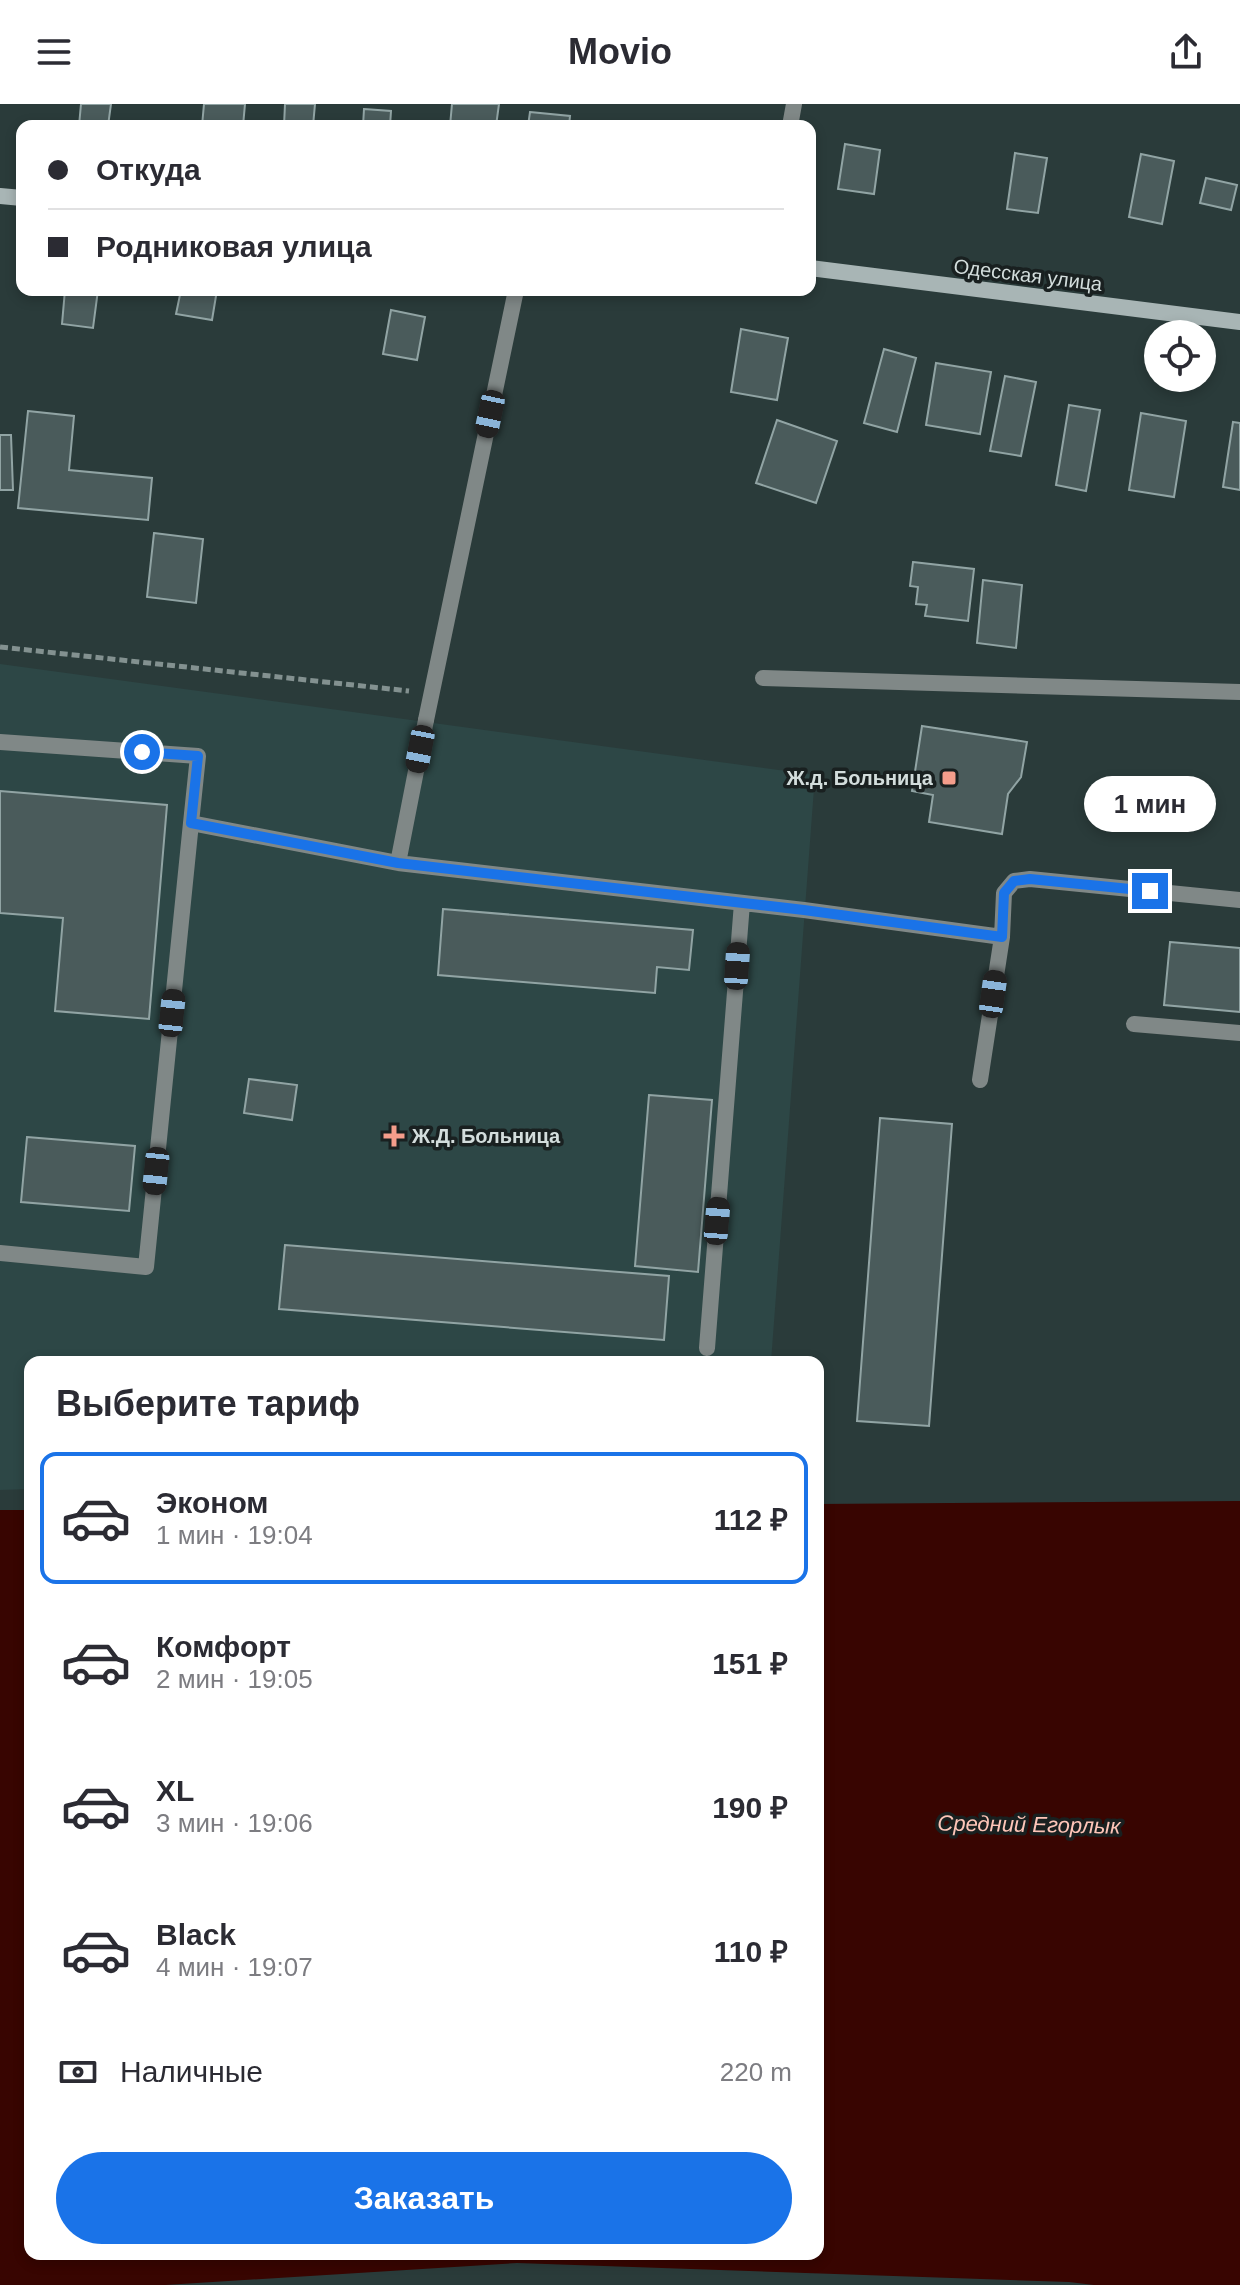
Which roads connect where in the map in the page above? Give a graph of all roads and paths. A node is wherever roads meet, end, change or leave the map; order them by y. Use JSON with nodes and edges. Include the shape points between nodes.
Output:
{"nodes":[{"id":1,"x":816,"y":269,"type":"edge"},
{"id":2,"x":515,"y":296,"type":"edge"},
{"id":3,"x":1240,"y":322,"type":"edge"},
{"id":4,"x":0,"y":647,"type":"edge"},
{"id":5,"x":763,"y":678,"type":"dead end"},
{"id":6,"x":1240,"y":692,"type":"edge"},
{"id":7,"x":432,"y":694,"type":"junction"},
{"id":8,"x":0,"y":742,"type":"edge"},
{"id":9,"x":191,"y":823,"type":"junction"},
{"id":10,"x":398,"y":863,"type":"junction"},
{"id":11,"x":1240,"y":900,"type":"edge"},
{"id":12,"x":742,"y":903,"type":"junction"},
{"id":13,"x":1002,"y":937,"type":"junction"},
{"id":14,"x":1134,"y":1024,"type":"dead end"},
{"id":15,"x":1240,"y":1033,"type":"edge"},
{"id":16,"x":980,"y":1080,"type":"dead end"},
{"id":17,"x":0,"y":1253,"type":"edge"},
{"id":18,"x":707,"y":1348,"type":"dead end"}],
"edges":[{"from":1,"to":3,"type":"main road","name":"Одесская улица"},
{"from":2,"to":7,"type":"street"},
{"from":4,"to":7,"type":"path"},
{"from":5,"to":6,"type":"street"},
{"from":7,"to":10,"type":"street"},
{"from":8,"to":9,"type":"street","via":[[198,756]]},
{"from":9,"to":10,"type":"street"},
{"from":9,"to":17,"type":"street","via":[[146,1267]]},
{"from":10,"to":12,"type":"street"},
{"from":11,"to":13,"type":"street","via":[[1014,881],[1004,893]]},
{"from":12,"to":13,"type":"street"},
{"from":12,"to":18,"type":"street"},
{"from":13,"to":16,"type":"street"},
{"from":14,"to":15,"type":"street"}]}
